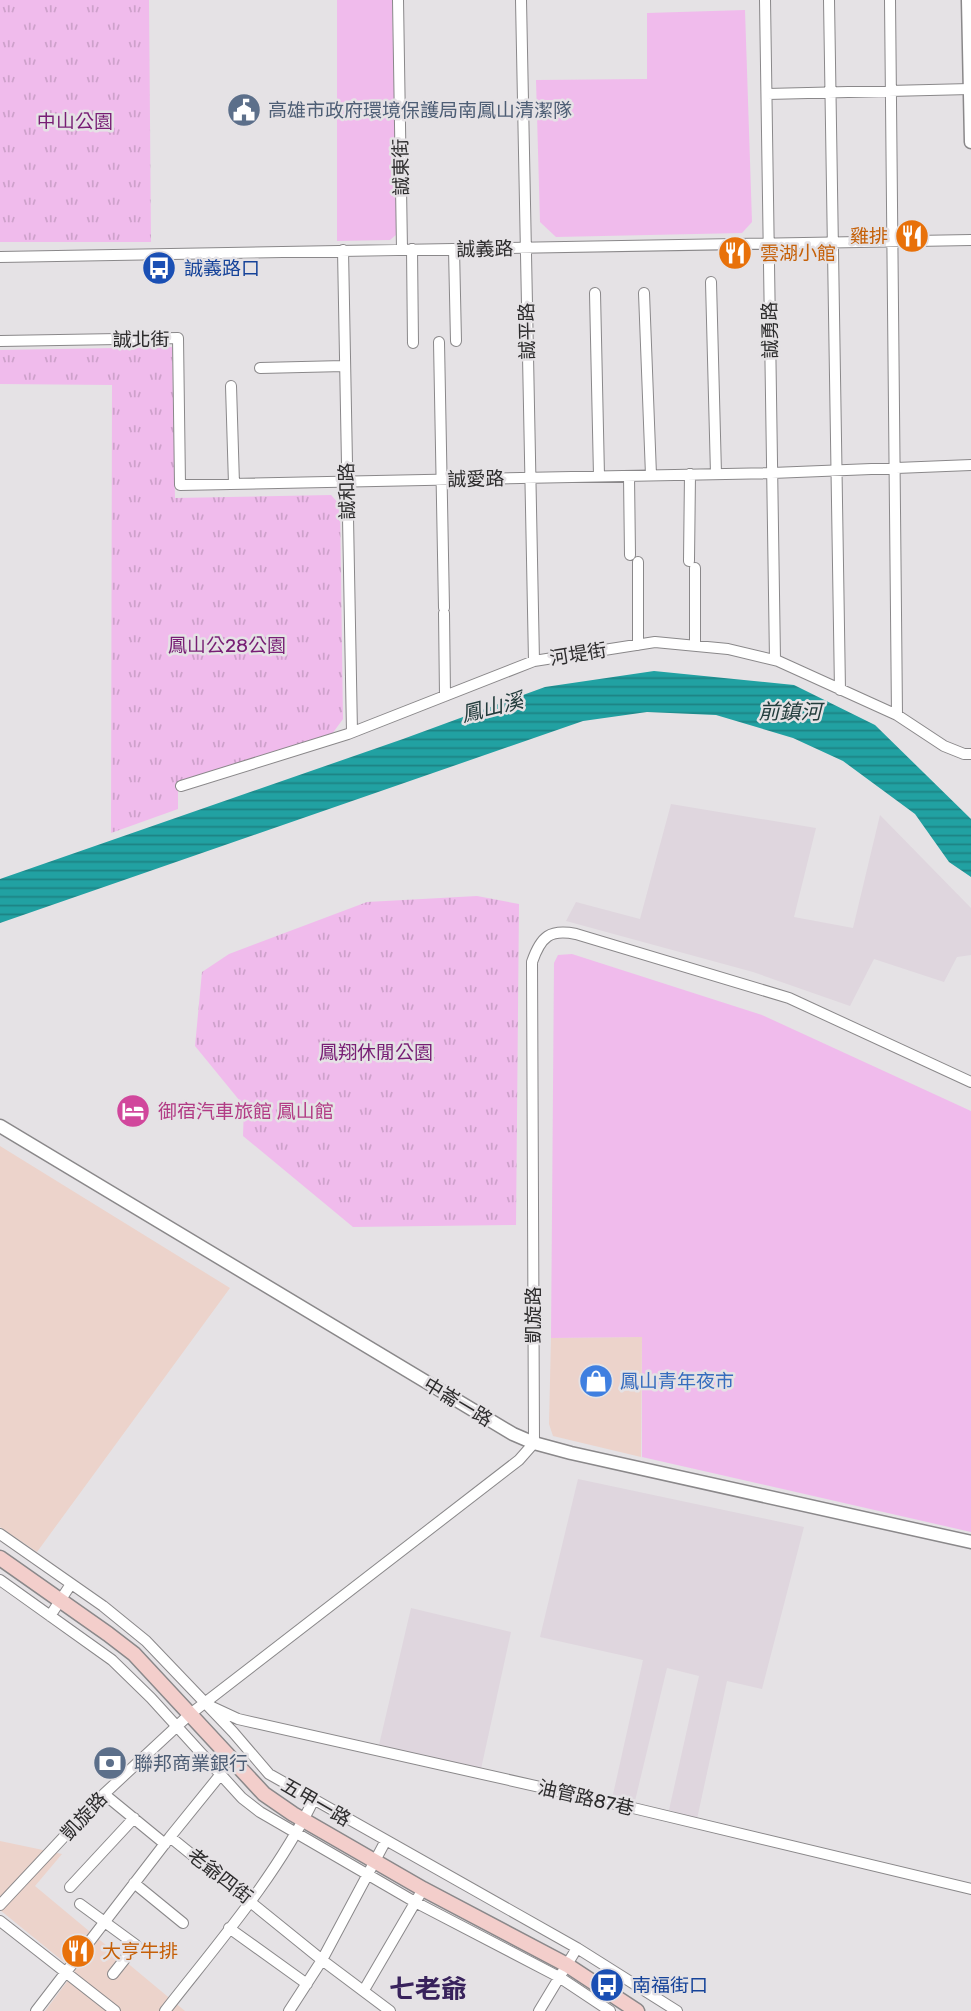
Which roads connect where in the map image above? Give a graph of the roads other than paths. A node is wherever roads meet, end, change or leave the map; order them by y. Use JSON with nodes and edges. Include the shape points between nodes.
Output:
{"nodes":[{"id":1,"x":398,"y":0,"type":"edge"},
{"id":2,"x":521,"y":0,"type":"edge"},
{"id":3,"x":765,"y":0,"type":"edge"},
{"id":4,"x":829,"y":0,"type":"edge"},
{"id":5,"x":890,"y":0,"type":"edge"},
{"id":6,"x":968,"y":0,"type":"edge"},
{"id":7,"x":970,"y":89,"type":"edge"},
{"id":8,"x":891,"y":91,"type":"junction"},
{"id":9,"x":831,"y":92,"type":"junction"},
{"id":10,"x":767,"y":94,"type":"junction"},
{"id":11,"x":971,"y":142,"type":"edge"},
{"id":12,"x":971,"y":240,"type":"edge"},
{"id":13,"x":892,"y":242,"type":"junction"},
{"id":14,"x":833,"y":243,"type":"junction"},
{"id":15,"x":768,"y":244,"type":"junction"},
{"id":16,"x":526,"y":248,"type":"junction"},
{"id":17,"x":407,"y":249,"type":"junction"},
{"id":18,"x":453,"y":249,"type":"junction"},
{"id":19,"x":343,"y":250,"type":"junction"},
{"id":20,"x":0,"y":257,"type":"edge"},
{"id":21,"x":711,"y":282,"type":"dead end"},
{"id":22,"x":594,"y":293,"type":"dead end"},
{"id":23,"x":644,"y":293,"type":"dead end"},
{"id":24,"x":0,"y":341,"type":"edge"},
{"id":25,"x":456,"y":341,"type":"dead end"},
{"id":26,"x":439,"y":342,"type":"dead end"},
{"id":27,"x":414,"y":343,"type":"dead end"},
{"id":28,"x":344,"y":366,"type":"junction"},
{"id":29,"x":260,"y":368,"type":"dead end"},
{"id":30,"x":231,"y":386,"type":"dead end"},
{"id":31,"x":971,"y":465,"type":"edge"},
{"id":32,"x":894,"y":468,"type":"junction"},
{"id":33,"x":837,"y":470,"type":"junction"},
{"id":34,"x":772,"y":473,"type":"junction"},
{"id":35,"x":690,"y":474,"type":"junction"},
{"id":36,"x":716,"y":474,"type":"junction"},
{"id":37,"x":599,"y":475,"type":"junction"},
{"id":38,"x":651,"y":475,"type":"junction"},
{"id":39,"x":629,"y":476,"type":"junction"},
{"id":40,"x":531,"y":478,"type":"junction"},
{"id":41,"x":442,"y":479,"type":"junction"},
{"id":42,"x":346,"y":481,"type":"junction"},
{"id":43,"x":234,"y":484,"type":"junction"},
{"id":44,"x":180,"y":485,"type":"joint"},
{"id":45,"x":638,"y":645,"type":"junction"},
{"id":46,"x":695,"y":646,"type":"junction"},
{"id":47,"x":775,"y":660,"type":"junction"},
{"id":48,"x":534,"y":661,"type":"junction"},
{"id":49,"x":840,"y":690,"type":"junction"},
{"id":50,"x":445,"y":696,"type":"junction"},
{"id":51,"x":897,"y":715,"type":"junction"},
{"id":52,"x":352,"y":732,"type":"junction"},
{"id":53,"x":971,"y":754,"type":"edge"},
{"id":54,"x":181,"y":786,"type":"dead end"},
{"id":55,"x":971,"y":1082,"type":"edge"},
{"id":56,"x":0,"y":1126,"type":"edge"},
{"id":57,"x":534,"y":1443,"type":"junction"},
{"id":58,"x":0,"y":1535,"type":"edge"},
{"id":59,"x":971,"y":1542,"type":"edge"},
{"id":60,"x":0,"y":1558,"type":"edge"},
{"id":61,"x":0,"y":1580,"type":"edge"},
{"id":62,"x":71,"y":1584,"type":"junction"},
{"id":63,"x":61,"y":1601,"type":"junction"},
{"id":64,"x":50,"y":1616,"type":"junction"},
{"id":65,"x":203,"y":1703,"type":"junction"},
{"id":66,"x":189,"y":1715,"type":"junction"},
{"id":67,"x":177,"y":1727,"type":"junction"},
{"id":68,"x":221,"y":1774,"type":"junction"},
{"id":69,"x":104,"y":1794,"type":"junction"},
{"id":70,"x":314,"y":1799,"type":"junction"},
{"id":71,"x":134,"y":1818,"type":"junction"},
{"id":72,"x":300,"y":1827,"type":"junction"},
{"id":73,"x":168,"y":1840,"type":"junction"},
{"id":74,"x":385,"y":1842,"type":"junction"},
{"id":75,"x":372,"y":1868,"type":"junction"},
{"id":76,"x":134,"y":1883,"type":"junction"},
{"id":77,"x":70,"y":1887,"type":"dead end"},
{"id":78,"x":971,"y":1889,"type":"edge"},
{"id":79,"x":419,"y":1895,"type":"junction"},
{"id":80,"x":251,"y":1900,"type":"junction"},
{"id":81,"x":80,"y":1904,"type":"dead end"},
{"id":82,"x":0,"y":1905,"type":"edge"},
{"id":83,"x":0,"y":1921,"type":"edge"},
{"id":84,"x":104,"y":1922,"type":"junction"},
{"id":85,"x":183,"y":1923,"type":"dead end"},
{"id":86,"x":229,"y":1928,"type":"junction"},
{"id":87,"x":577,"y":1948,"type":"junction"},
{"id":88,"x":322,"y":1960,"type":"junction"},
{"id":89,"x":563,"y":1971,"type":"junction"},
{"id":90,"x":66,"y":1972,"type":"junction"},
{"id":91,"x":113,"y":1974,"type":"dead end"},
{"id":92,"x":307,"y":1984,"type":"junction"},
{"id":93,"x":364,"y":1990,"type":"junction"},
{"id":94,"x":294,"y":2009,"type":"edge"},
{"id":95,"x":36,"y":2011,"type":"edge"},
{"id":96,"x":115,"y":2011,"type":"edge"},
{"id":97,"x":165,"y":2011,"type":"edge"},
{"id":98,"x":390,"y":2011,"type":"edge"},
{"id":99,"x":539,"y":2011,"type":"edge"},
{"id":100,"x":610,"y":2011,"type":"edge"},
{"id":101,"x":637,"y":2011,"type":"edge"},
{"id":102,"x":677,"y":2011,"type":"edge"}],
"edges":[{"from":1,"to":17,"type":"street","name":"誠東街"},
{"from":2,"to":16,"type":"street","name":"誠平路"},
{"from":3,"to":10,"type":"street","name":"誠勇路"},
{"from":4,"to":9,"type":"street"},
{"from":5,"to":8,"type":"street"},
{"from":6,"to":7,"type":"street"},
{"from":7,"to":8,"type":"street"},
{"from":7,"to":11,"type":"street"},
{"from":8,"to":9,"type":"street"},
{"from":8,"to":13,"type":"street"},
{"from":9,"to":10,"type":"street"},
{"from":9,"to":14,"type":"street"},
{"from":10,"to":15,"type":"street","name":"誠勇路"},
{"from":12,"to":13,"type":"street","name":"誠義路"},
{"from":13,"to":14,"type":"street","name":"誠義路"},
{"from":13,"to":32,"type":"street"},
{"from":14,"to":15,"type":"street","name":"誠義路"},
{"from":14,"to":33,"type":"street"},
{"from":15,"to":16,"type":"street","name":"誠義路"},
{"from":15,"to":34,"type":"street","name":"誠勇路"},
{"from":16,"to":18,"type":"street","name":"誠義路"},
{"from":16,"to":40,"type":"street","name":"誠平路"},
{"from":17,"to":18,"type":"street","name":"誠義路"},
{"from":17,"to":19,"type":"street","name":"誠義路"},
{"from":17,"to":27,"type":"street","name":"誠東街"},
{"from":18,"to":25,"type":"street"},
{"from":19,"to":20,"type":"street","name":"誠義路"},
{"from":19,"to":28,"type":"street","name":"誠和路"},
{"from":21,"to":36,"type":"street"},
{"from":22,"to":37,"type":"street"},
{"from":23,"to":38,"type":"street"},
{"from":24,"to":44,"type":"street","name":"誠北街","via":[[178,338]]},
{"from":26,"to":41,"type":"street"},
{"from":28,"to":29,"type":"street"},
{"from":28,"to":42,"type":"street","name":"誠和路"},
{"from":30,"to":43,"type":"street"},
{"from":31,"to":32,"type":"street","name":"誠愛路"},
{"from":32,"to":33,"type":"street","name":"誠愛路"},
{"from":32,"to":51,"type":"street"},
{"from":33,"to":34,"type":"street","name":"誠愛路"},
{"from":33,"to":49,"type":"street"},
{"from":34,"to":36,"type":"street","name":"誠愛路"},
{"from":34,"to":47,"type":"street","name":"誠勇路"},
{"from":35,"to":36,"type":"street","name":"誠愛路"},
{"from":35,"to":38,"type":"street","name":"誠愛路"},
{"from":35,"to":46,"type":"street"},
{"from":37,"to":39,"type":"street","name":"誠愛路"},
{"from":37,"to":40,"type":"street","name":"誠愛路"},
{"from":38,"to":39,"type":"street","name":"誠愛路"},
{"from":39,"to":45,"type":"street"},
{"from":40,"to":41,"type":"street","name":"誠愛路"},
{"from":40,"to":48,"type":"street","name":"誠平路"},
{"from":41,"to":42,"type":"street","name":"誠愛路"},
{"from":41,"to":50,"type":"street"},
{"from":42,"to":43,"type":"street","name":"誠愛路"},
{"from":42,"to":52,"type":"street","name":"誠和路"},
{"from":43,"to":44,"type":"street","name":"誠愛路"},
{"from":45,"to":46,"type":"street","name":"河堤街"},
{"from":45,"to":48,"type":"street","name":"河堤街"},
{"from":46,"to":47,"type":"street","name":"河堤街"},
{"from":47,"to":49,"type":"street","name":"河堤街"},
{"from":48,"to":50,"type":"street","name":"河堤街"},
{"from":49,"to":51,"type":"street","name":"河堤街"},
{"from":50,"to":52,"type":"street","name":"河堤街"},
{"from":51,"to":53,"type":"street","name":"河堤街","via":[[944,746]]},
{"from":52,"to":54,"type":"street","name":"河堤街"},
{"from":55,"to":57,"type":"street","name":"凱旋路","via":[[789,998],[576,934],[559,931],[548,936],[532,962]]},
{"from":56,"to":57,"type":"street","name":"中崙一路","via":[[501,1428]]},
{"from":57,"to":59,"type":"street","name":"中崙一路"},
{"from":57,"to":65,"type":"street","name":"凱旋路","via":[[519,1460]]},
{"from":58,"to":62,"type":"street","name":"五甲一路"},
{"from":60,"to":63,"type":"main road","name":"五甲一路"},
{"from":61,"to":64,"type":"street","name":"五甲一路"},
{"from":62,"to":63,"type":"street"},
{"from":62,"to":65,"type":"street","name":"五甲一路","via":[[146,1641]]},
{"from":63,"to":64,"type":"street"},
{"from":63,"to":66,"type":"main road","name":"五甲一路","via":[[134,1654]]},
{"from":64,"to":67,"type":"street","name":"五甲一路","via":[[112,1660]]},
{"from":65,"to":66,"type":"street","name":"凱旋路"},
{"from":65,"to":70,"type":"street","name":"五甲一路","via":[[269,1774]]},
{"from":65,"to":78,"type":"street","name":"油管路87巷","via":[[238,1718]]},
{"from":66,"to":67,"type":"street","name":"凱旋路"},
{"from":66,"to":72,"type":"main road","name":"五甲一路"},
{"from":67,"to":68,"type":"street","name":"五甲一路"},
{"from":67,"to":69,"type":"street","name":"凱旋路"},
{"from":68,"to":72,"type":"street","name":"五甲一路","via":[[260,1812]]},
{"from":68,"to":73,"type":"street"},
{"from":69,"to":71,"type":"street"},
{"from":69,"to":82,"type":"street","name":"凱旋路"},
{"from":70,"to":72,"type":"street"},
{"from":70,"to":74,"type":"street","name":"五甲一路"},
{"from":71,"to":73,"type":"street"},
{"from":71,"to":77,"type":"street"},
{"from":72,"to":75,"type":"main road","name":"五甲一路"},
{"from":72,"to":80,"type":"street"},
{"from":73,"to":76,"type":"street","name":"老爺四街"},
{"from":73,"to":80,"type":"street","name":"老爺四街"},
{"from":74,"to":75,"type":"street"},
{"from":74,"to":87,"type":"street","name":"五甲一路"},
{"from":75,"to":79,"type":"main road","name":"五甲一路"},
{"from":75,"to":88,"type":"street"},
{"from":76,"to":84,"type":"street","name":"老爺四街"},
{"from":76,"to":85,"type":"street"},
{"from":79,"to":89,"type":"main road","name":"五甲一路"},
{"from":79,"to":93,"type":"street"},
{"from":80,"to":86,"type":"street"},
{"from":80,"to":88,"type":"street","name":"老爺四街"},
{"from":81,"to":84,"type":"street"},
{"from":83,"to":90,"type":"street"},
{"from":84,"to":90,"type":"street","name":"老爺四街"},
{"from":84,"to":91,"type":"street","via":[[136,1945]]},
{"from":86,"to":92,"type":"street"},
{"from":86,"to":97,"type":"street"},
{"from":87,"to":89,"type":"street"},
{"from":87,"to":102,"type":"street","name":"五甲一路"},
{"from":88,"to":92,"type":"street"},
{"from":88,"to":93,"type":"street","name":"老爺四街"},
{"from":89,"to":99,"type":"street"},
{"from":89,"to":100,"type":"street","name":"五甲一路"},
{"from":89,"to":101,"type":"main road","name":"五甲一路"},
{"from":90,"to":95,"type":"street","name":"老爺四街"},
{"from":90,"to":96,"type":"street"},
{"from":92,"to":94,"type":"street"},
{"from":93,"to":98,"type":"street","name":"老爺四街"}]}
